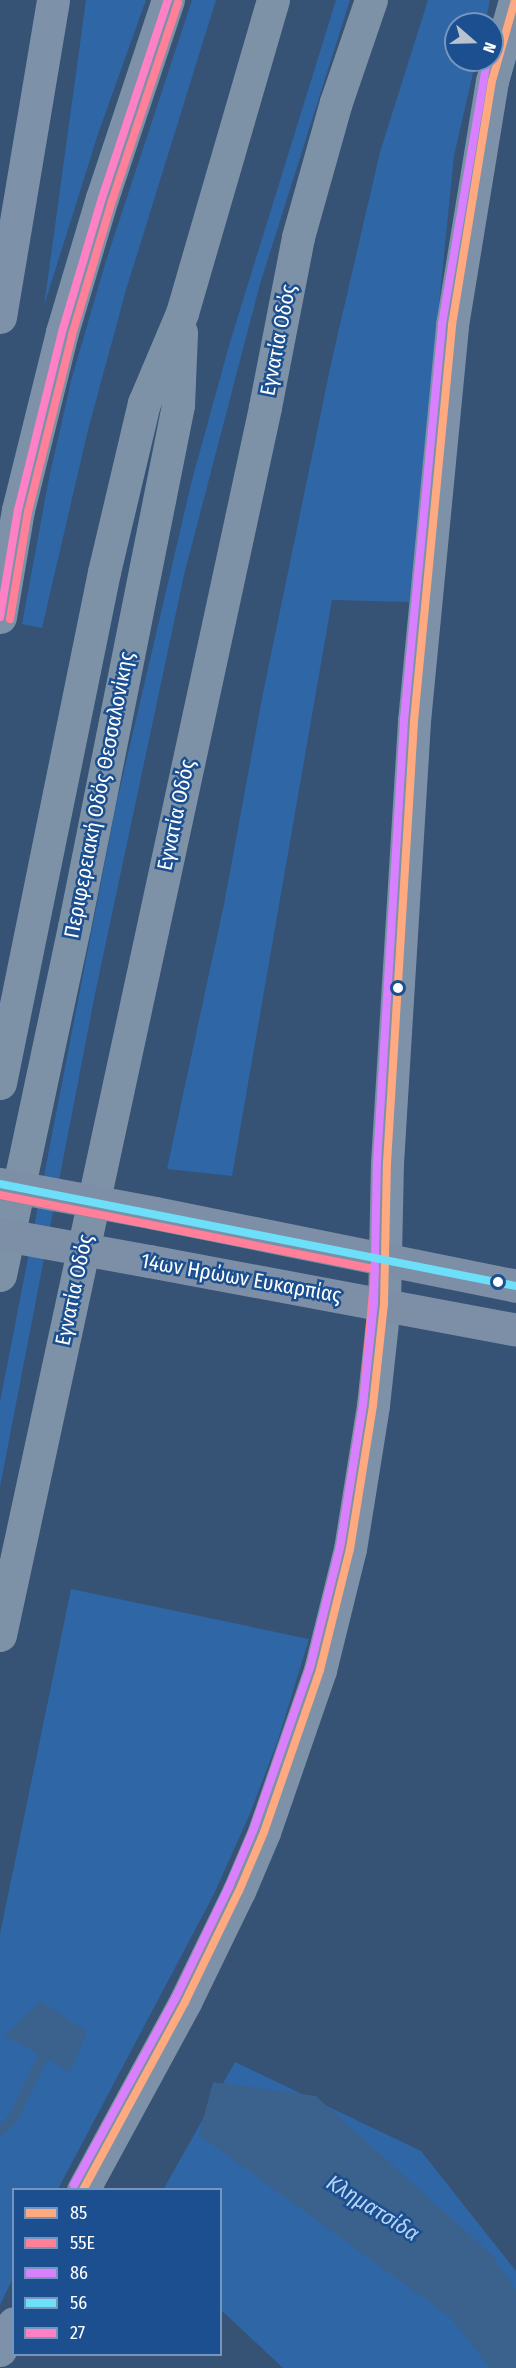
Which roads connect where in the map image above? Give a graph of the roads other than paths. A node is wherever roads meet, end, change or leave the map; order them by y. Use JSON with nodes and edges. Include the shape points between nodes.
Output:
{"nodes":[{"id":1,"x":53,"y":0,"type":"edge"},
{"id":2,"x":168,"y":0,"type":"edge"},
{"id":3,"x":273,"y":0,"type":"edge"},
{"id":4,"x":371,"y":0,"type":"edge"},
{"id":5,"x":515,"y":0,"type":"edge"},
{"id":6,"x":182,"y":313,"type":"junction"},
{"id":7,"x":0,"y":317,"type":"edge"},
{"id":8,"x":0,"y":617,"type":"edge"},
{"id":9,"x":0,"y":1083,"type":"edge"},
{"id":10,"x":0,"y":1184,"type":"edge"},
{"id":11,"x":0,"y":1234,"type":"edge"},
{"id":12,"x":386,"y":1260,"type":"junction"},
{"id":13,"x":0,"y":1275,"type":"edge"},
{"id":14,"x":516,"y":1286,"type":"edge"},
{"id":15,"x":384,"y":1304,"type":"junction"},
{"id":16,"x":516,"y":1330,"type":"edge"},
{"id":17,"x":0,"y":1635,"type":"edge"},
{"id":18,"x":84,"y":2188,"type":"edge"},
{"id":19,"x":12,"y":2327,"type":"edge"},
{"id":20,"x":0,"y":2350,"type":"edge"}],
"edges":[{"from":1,"to":7,"type":"street"},
{"from":2,"to":8,"type":"street","via":[[62,332],[18,510]]},
{"from":3,"to":6,"type":"highway"},
{"from":4,"to":17,"type":"highway","name":"Εγνατία Οδός","via":[[336,102],[298,237],[265,407]]},
{"from":5,"to":12,"type":"street","via":[[492,81],[451,336],[414,721],[387,1163]]},
{"from":6,"to":9,"type":"highway","via":[[144,403],[112,538]]},
{"from":6,"to":13,"type":"highway","name":"Περιφερειακή Οδός Θεσσαλονίκης","via":[[178,405]]},
{"from":10,"to":12,"type":"main road","name":"14ων Ηρώων Ευκαρπίας","bridge":true},
{"from":11,"to":15,"type":"main road","name":"14ων Ηρώων Ευκαρπίας","bridge":true},
{"from":12,"to":14,"type":"main road","name":"14ων Ηρώων Ευκαρπίας"},
{"from":12,"to":15,"type":"street"},
{"from":15,"to":16,"type":"main road","name":"14ων Ηρώων Ευκαρπίας"},
{"from":15,"to":18,"type":"street","via":[[374,1405],[350,1549],[320,1670],[293,1751],[256,1852],[212,1949]]},
{"from":19,"to":20,"type":"street"}]}
